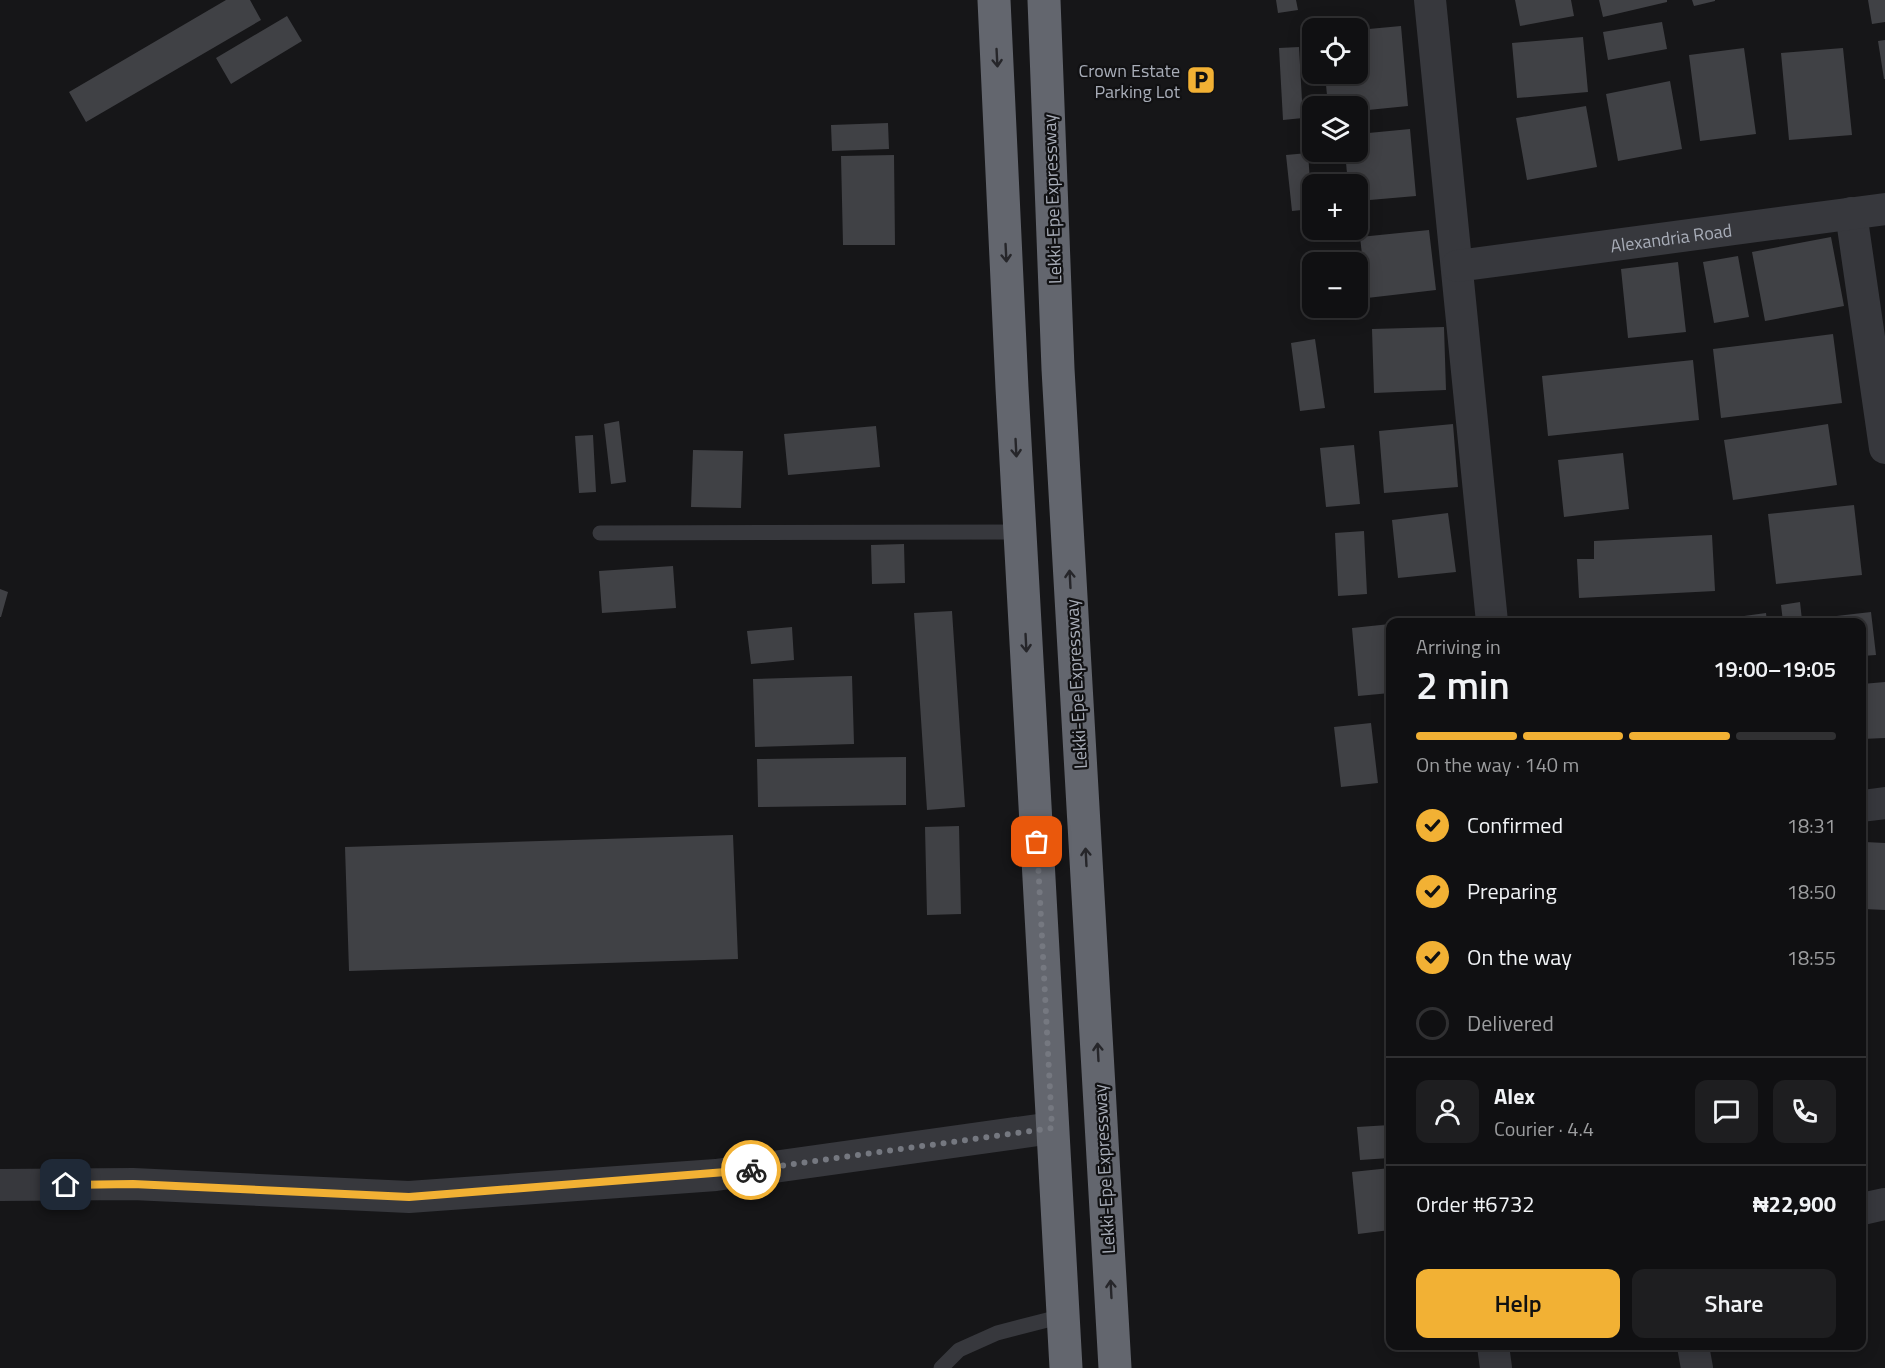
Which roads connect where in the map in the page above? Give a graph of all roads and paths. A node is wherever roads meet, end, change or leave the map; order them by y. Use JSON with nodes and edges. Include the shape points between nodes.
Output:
{"nodes":[{"id":1,"x":994,"y":0,"type":"edge"},
{"id":2,"x":1044,"y":0,"type":"edge"},
{"id":3,"x":1430,"y":0,"type":"edge"},
{"id":4,"x":1885,"y":209,"type":"edge"},
{"id":5,"x":1851,"y":213,"type":"junction"},
{"id":6,"x":1457,"y":266,"type":"junction"},
{"id":7,"x":1885,"y":448,"type":"edge"},
{"id":8,"x":1020,"y":532,"type":"junction"},
{"id":9,"x":600,"y":533,"type":"dead end"},
{"id":10,"x":1492,"y":618,"type":"edge"},
{"id":11,"x":1885,"y":803,"type":"edge"},
{"id":12,"x":1866,"y":806,"type":"edge"},
{"id":13,"x":1052,"y":1128,"type":"junction"},
{"id":14,"x":0,"y":1185,"type":"edge"},
{"id":15,"x":1885,"y":1204,"type":"edge"},
{"id":16,"x":1866,"y":1208,"type":"edge"},
{"id":17,"x":1063,"y":1317,"type":"junction"},
{"id":18,"x":1113,"y":1329,"type":"junction"},
{"id":19,"x":1494,"y":1350,"type":"edge"},
{"id":20,"x":1694,"y":1350,"type":"edge"},
{"id":21,"x":941,"y":1368,"type":"edge"},
{"id":22,"x":1066,"y":1368,"type":"edge"},
{"id":23,"x":1116,"y":1368,"type":"edge"},
{"id":24,"x":1126,"y":1368,"type":"edge"},
{"id":25,"x":1496,"y":1368,"type":"edge"},
{"id":26,"x":1697,"y":1368,"type":"edge"}],
"edges":[{"from":1,"to":8,"type":"highway","one_way":true},
{"from":18,"to":2,"type":"highway","name":"Lekki-Epe Expressway","one_way":true,"via":[[1059,380]]},
{"from":3,"to":6,"type":"street"},
{"from":4,"to":5,"type":"street","name":"Alexandria Road"},
{"from":5,"to":6,"type":"street","name":"Alexandria Road"},
{"from":5,"to":7,"type":"street"},
{"from":6,"to":10,"type":"street"},
{"from":8,"to":9,"type":"lane"},
{"from":8,"to":13,"type":"highway","one_way":true},
{"from":11,"to":12,"type":"street"},
{"from":13,"to":14,"type":"street","via":[[716,1175],[409,1197],[133,1184]]},
{"from":13,"to":17,"type":"highway"},
{"from":15,"to":16,"type":"street"},
{"from":17,"to":21,"type":"lane","via":[[997,1334],[959,1350]]},
{"from":17,"to":22,"type":"highway"},
{"from":18,"to":23,"type":"highway","name":"Lekki-Epe Expressway"},
{"from":18,"to":24,"type":"street"},
{"from":19,"to":25,"type":"street"},
{"from":20,"to":26,"type":"street"}]}
